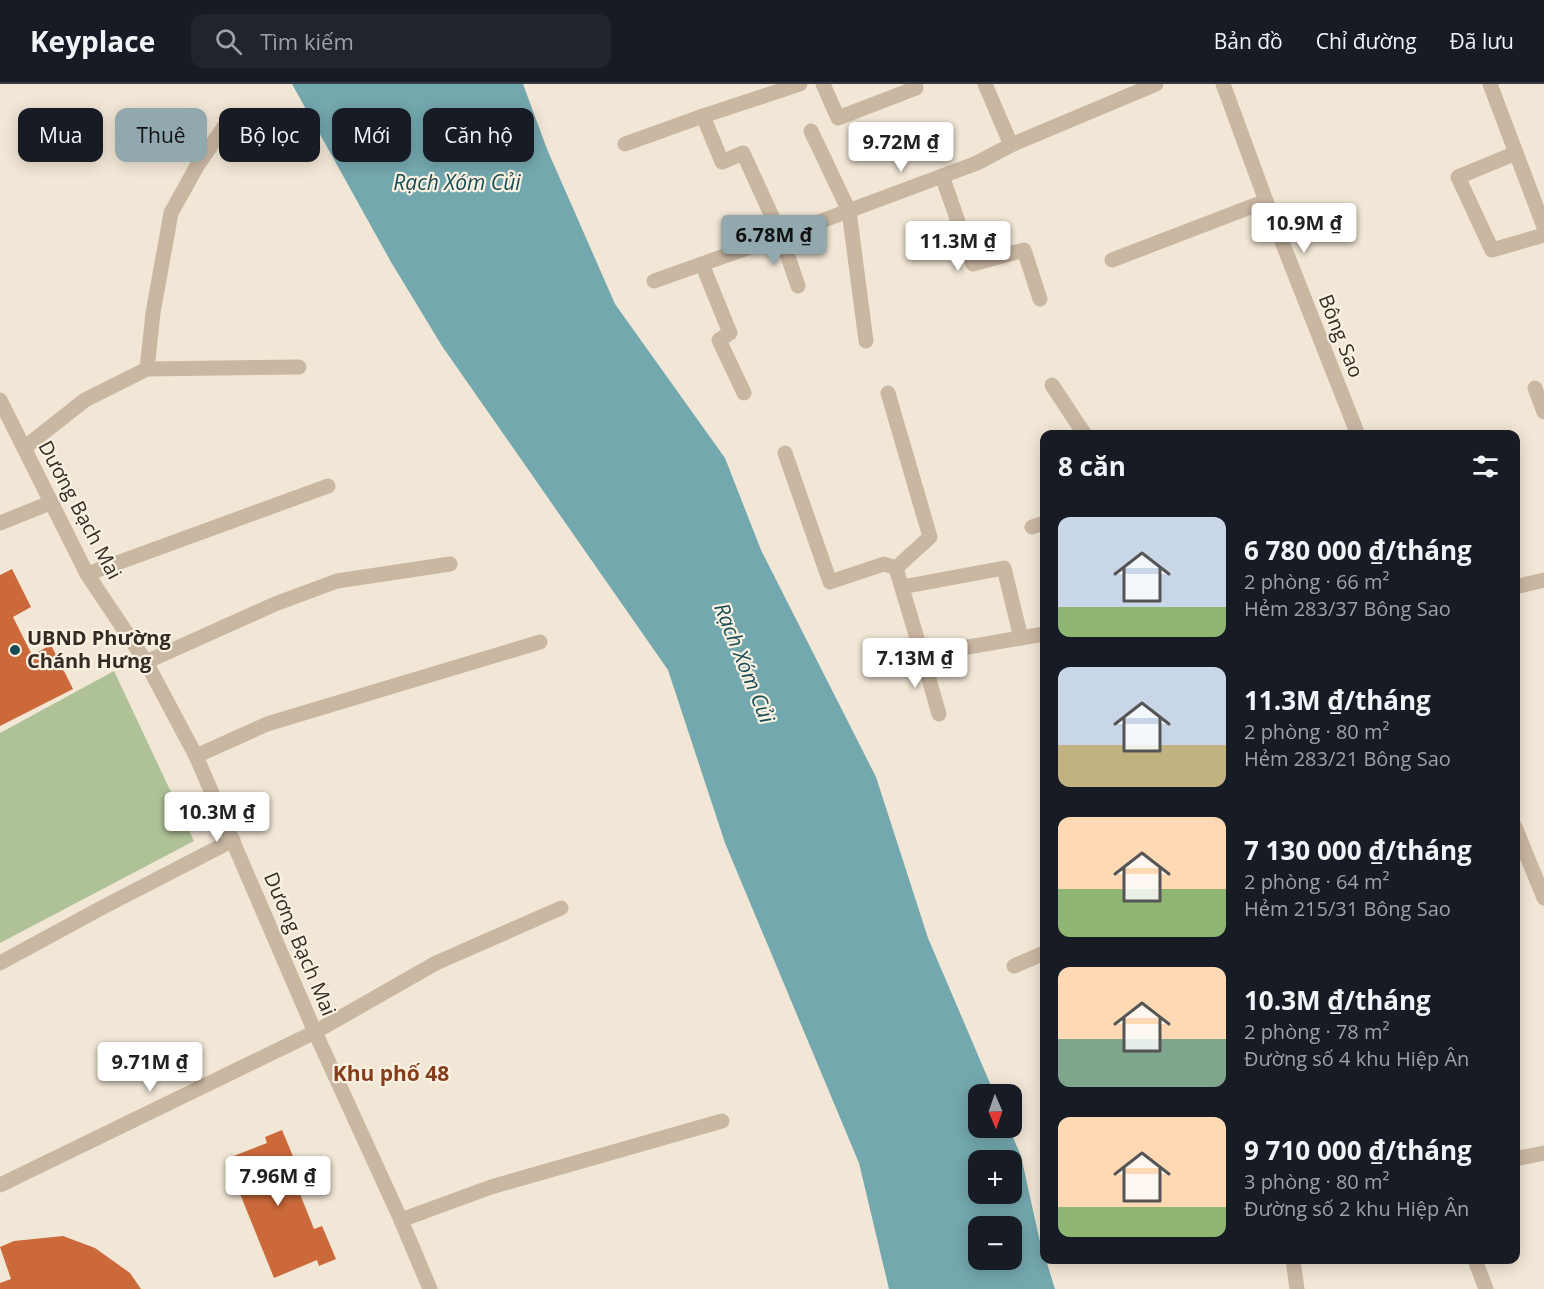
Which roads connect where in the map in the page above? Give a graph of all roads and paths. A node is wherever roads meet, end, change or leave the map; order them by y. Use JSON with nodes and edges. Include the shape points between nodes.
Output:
{"nodes":[{"id":1,"x":800,"y":84,"type":"edge"},
{"id":2,"x":823,"y":84,"type":"edge"},
{"id":3,"x":985,"y":84,"type":"edge"},
{"id":4,"x":1155,"y":84,"type":"edge"},
{"id":5,"x":1223,"y":84,"type":"edge"},
{"id":6,"x":919,"y":85,"type":"edge"},
{"id":7,"x":1493,"y":85,"type":"edge"},
{"id":8,"x":703,"y":116,"type":"junction"},
{"id":9,"x":811,"y":132,"type":"dead end"},
{"id":10,"x":219,"y":134,"type":"edge"},
{"id":11,"x":625,"y":144,"type":"dead end"},
{"id":12,"x":1011,"y":145,"type":"junction"},
{"id":13,"x":1516,"y":153,"type":"junction"},
{"id":14,"x":942,"y":176,"type":"junction"},
{"id":15,"x":1266,"y":201,"type":"junction"},
{"id":16,"x":849,"y":211,"type":"junction"},
{"id":17,"x":1544,"y":227,"type":"edge"},
{"id":18,"x":1544,"y":235,"type":"edge"},
{"id":19,"x":781,"y":236,"type":"junction"},
{"id":20,"x":1112,"y":260,"type":"dead end"},
{"id":21,"x":702,"y":264,"type":"junction"},
{"id":22,"x":654,"y":281,"type":"dead end"},
{"id":23,"x":798,"y":286,"type":"dead end"},
{"id":24,"x":1040,"y":300,"type":"dead end"},
{"id":25,"x":867,"y":341,"type":"dead end"},
{"id":26,"x":299,"y":367,"type":"dead end"},
{"id":27,"x":147,"y":369,"type":"junction"},
{"id":28,"x":1052,"y":385,"type":"dead end"},
{"id":29,"x":1535,"y":388,"type":"dead end"},
{"id":30,"x":744,"y":393,"type":"dead end"},
{"id":31,"x":888,"y":393,"type":"dead end"},
{"id":32,"x":0,"y":400,"type":"edge"},
{"id":33,"x":1544,"y":412,"type":"edge"},
{"id":34,"x":1082,"y":430,"type":"edge"},
{"id":35,"x":1356,"y":430,"type":"edge"},
{"id":36,"x":24,"y":448,"type":"junction"},
{"id":37,"x":785,"y":453,"type":"dead end"},
{"id":38,"x":328,"y":486,"type":"dead end"},
{"id":39,"x":50,"y":503,"type":"junction"},
{"id":40,"x":0,"y":523,"type":"edge"},
{"id":41,"x":450,"y":564,"type":"dead end"},
{"id":42,"x":896,"y":568,"type":"junction"},
{"id":43,"x":87,"y":574,"type":"junction"},
{"id":44,"x":1544,"y":580,"type":"edge"},
{"id":45,"x":1520,"y":586,"type":"edge"},
{"id":46,"x":902,"y":587,"type":"junction"},
{"id":47,"x":1040,"y":635,"type":"edge"},
{"id":48,"x":1021,"y":638,"type":"junction"},
{"id":49,"x":540,"y":642,"type":"dead end"},
{"id":50,"x":922,"y":655,"type":"junction"},
{"id":51,"x":146,"y":662,"type":"junction"},
{"id":52,"x":939,"y":714,"type":"dead end"},
{"id":53,"x":196,"y":756,"type":"junction"},
{"id":54,"x":1520,"y":839,"type":"edge"},
{"id":55,"x":233,"y":840,"type":"junction"},
{"id":56,"x":1544,"y":898,"type":"edge"},
{"id":57,"x":561,"y":908,"type":"dead end"},
{"id":58,"x":1040,"y":955,"type":"edge"},
{"id":59,"x":0,"y":963,"type":"edge"},
{"id":60,"x":1014,"y":966,"type":"dead end"},
{"id":61,"x":315,"y":1032,"type":"junction"},
{"id":62,"x":722,"y":1121,"type":"dead end"},
{"id":63,"x":1544,"y":1153,"type":"edge"},
{"id":64,"x":1520,"y":1158,"type":"edge"},
{"id":65,"x":0,"y":1185,"type":"edge"},
{"id":66,"x":401,"y":1220,"type":"junction"},
{"id":67,"x":1294,"y":1264,"type":"edge"},
{"id":68,"x":1477,"y":1264,"type":"edge"},
{"id":69,"x":430,"y":1289,"type":"edge"},
{"id":70,"x":1297,"y":1289,"type":"edge"},
{"id":71,"x":1486,"y":1289,"type":"edge"}],
"edges":[{"from":1,"to":8,"type":"street"},
{"from":2,"to":6,"type":"street","via":[[838,118]]},
{"from":3,"to":12,"type":"street"},
{"from":4,"to":12,"type":"street"},
{"from":5,"to":15,"type":"street","name":"Bông Sao"},
{"from":7,"to":13,"type":"street"},
{"from":8,"to":11,"type":"street"},
{"from":8,"to":19,"type":"street","via":[[722,162],[743,153]]},
{"from":9,"to":16,"type":"street"},
{"from":10,"to":27,"type":"street","via":[[171,213]]},
{"from":12,"to":14,"type":"street"},
{"from":13,"to":17,"type":"street"},
{"from":13,"to":18,"type":"street","via":[[1458,177],[1492,250]]},
{"from":14,"to":16,"type":"street"},
{"from":14,"to":24,"type":"street","via":[[973,264],[1024,250]]},
{"from":15,"to":20,"type":"street"},
{"from":15,"to":35,"type":"street","name":"Bông Sao"},
{"from":16,"to":19,"type":"street"},
{"from":16,"to":25,"type":"street"},
{"from":19,"to":21,"type":"street"},
{"from":19,"to":23,"type":"street"},
{"from":21,"to":22,"type":"street"},
{"from":21,"to":30,"type":"street","via":[[730,333],[719,340]]},
{"from":26,"to":27,"type":"street"},
{"from":27,"to":36,"type":"street","via":[[85,400]]},
{"from":28,"to":34,"type":"street"},
{"from":29,"to":33,"type":"street"},
{"from":31,"to":42,"type":"street","via":[[930,537]]},
{"from":32,"to":36,"type":"street","name":"Dương Bạch Mai"},
{"from":36,"to":39,"type":"street","name":"Dương Bạch Mai"},
{"from":37,"to":42,"type":"street","via":[[831,582],[885,564]]},
{"from":38,"to":43,"type":"street"},
{"from":39,"to":40,"type":"street"},
{"from":39,"to":43,"type":"street","name":"Dương Bạch Mai"},
{"from":41,"to":51,"type":"street","via":[[337,581],[274,604]]},
{"from":42,"to":46,"type":"street"},
{"from":43,"to":51,"type":"street","name":"Dương Bạch Mai"},
{"from":44,"to":45,"type":"street"},
{"from":46,"to":48,"type":"street","via":[[1004,568]]},
{"from":46,"to":50,"type":"street"},
{"from":47,"to":48,"type":"street"},
{"from":48,"to":50,"type":"street"},
{"from":49,"to":53,"type":"street","via":[[267,724]]},
{"from":50,"to":52,"type":"street"},
{"from":51,"to":53,"type":"street","name":"Dương Bạch Mai"},
{"from":53,"to":55,"type":"street","name":"Dương Bạch Mai"},
{"from":54,"to":56,"type":"street"},
{"from":55,"to":59,"type":"street"},
{"from":55,"to":61,"type":"street","name":"Dương Bạch Mai"},
{"from":57,"to":61,"type":"street","via":[[436,963]]},
{"from":58,"to":60,"type":"street"},
{"from":61,"to":65,"type":"street"},
{"from":61,"to":66,"type":"street","name":"Dương Bạch Mai"},
{"from":62,"to":66,"type":"street","via":[[491,1187]]},
{"from":63,"to":64,"type":"street"},
{"from":66,"to":69,"type":"street","name":"Dương Bạch Mai"},
{"from":67,"to":70,"type":"street"},
{"from":68,"to":71,"type":"street"}]}
